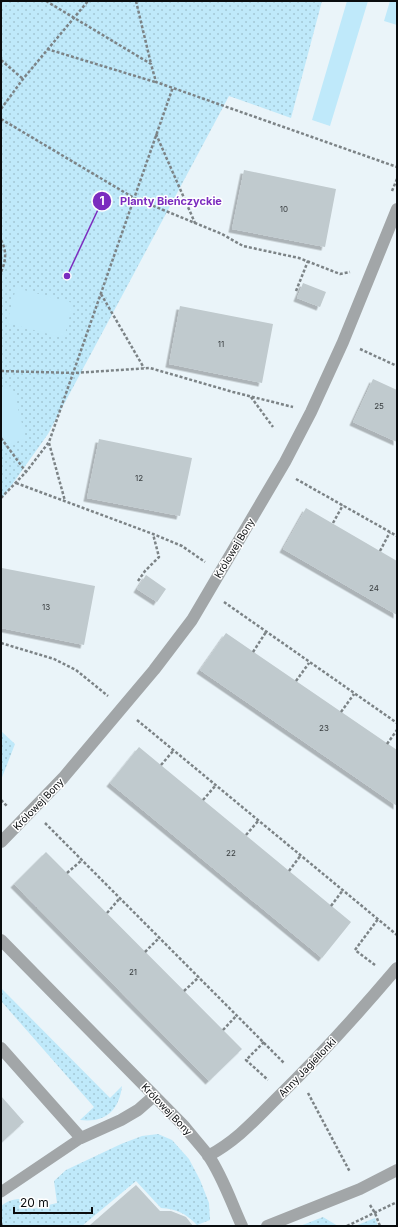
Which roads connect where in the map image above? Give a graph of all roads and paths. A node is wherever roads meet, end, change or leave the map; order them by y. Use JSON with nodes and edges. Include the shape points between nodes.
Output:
{"nodes":[{"id":1,"x":46,"y":1,"type":"edge"},
{"id":2,"x":88,"y":1,"type":"edge"},
{"id":3,"x":136,"y":1,"type":"edge"},
{"id":4,"x":74,"y":18,"type":"junction"},
{"id":5,"x":47,"y":49,"type":"junction"},
{"id":6,"x":1,"y":60,"type":"edge"},
{"id":7,"x":151,"y":64,"type":"junction"},
{"id":8,"x":23,"y":79,"type":"junction"},
{"id":9,"x":156,"y":82,"type":"junction"},
{"id":10,"x":173,"y":87,"type":"junction"},
{"id":11,"x":1,"y":109,"type":"edge"},
{"id":12,"x":1,"y":119,"type":"edge"},
{"id":13,"x":156,"y":134,"type":"junction"},
{"id":14,"x":397,"y":167,"type":"edge"},
{"id":15,"x":134,"y":198,"type":"junction"},
{"id":16,"x":397,"y":209,"type":"edge"},
{"id":17,"x":195,"y":224,"type":"junction"},
{"id":18,"x":1,"y":240,"type":"edge"},
{"id":19,"x":308,"y":262,"type":"junction"},
{"id":20,"x":1,"y":272,"type":"edge"},
{"id":21,"x":371,"y":272,"type":"junction"},
{"id":22,"x":296,"y":291,"type":"dead end"},
{"id":23,"x":101,"y":294,"type":"junction"},
{"id":24,"x":343,"y":342,"type":"junction"},
{"id":25,"x":397,"y":366,"type":"edge"},
{"id":26,"x":144,"y":368,"type":"junction"},
{"id":27,"x":1,"y":371,"type":"edge"},
{"id":28,"x":74,"y":373,"type":"junction"},
{"id":29,"x":251,"y":397,"type":"junction"},
{"id":30,"x":311,"y":412,"type":"junction"},
{"id":31,"x":273,"y":427,"type":"dead end"},
{"id":32,"x":1,"y":438,"type":"edge"},
{"id":33,"x":49,"y":442,"type":"junction"},
{"id":34,"x":280,"y":470,"type":"junction"},
{"id":35,"x":26,"y":472,"type":"junction"},
{"id":36,"x":16,"y":483,"type":"junction"},
{"id":37,"x":1,"y":498,"type":"edge"},
{"id":38,"x":65,"y":501,"type":"junction"},
{"id":39,"x":343,"y":505,"type":"junction"},
{"id":40,"x":333,"y":523,"type":"dead end"},
{"id":41,"x":390,"y":532,"type":"junction"},
{"id":42,"x":153,"y":534,"type":"junction"},
{"id":43,"x":397,"y":536,"type":"edge"},
{"id":44,"x":380,"y":551,"type":"dead end"},
{"id":45,"x":220,"y":572,"type":"junction"},
{"id":46,"x":138,"y":581,"type":"dead end"},
{"id":47,"x":208,"y":592,"type":"junction"},
{"id":48,"x":266,"y":632,"type":"junction"},
{"id":49,"x":1,"y":643,"type":"edge"},
{"id":50,"x":253,"y":652,"type":"dead end"},
{"id":51,"x":309,"y":663,"type":"junction"},
{"id":52,"x":296,"y":681,"type":"dead end"},
{"id":53,"x":354,"y":694,"type":"junction"},
{"id":54,"x":122,"y":707,"type":"junction"},
{"id":55,"x":341,"y":712,"type":"dead end"},
{"id":56,"x":397,"y":723,"type":"edge"},
{"id":57,"x":397,"y":730,"type":"edge"},
{"id":58,"x":387,"y":744,"type":"dead end"},
{"id":59,"x":174,"y":750,"type":"junction"},
{"id":60,"x":161,"y":765,"type":"dead end"},
{"id":61,"x":216,"y":785,"type":"junction"},
{"id":62,"x":203,"y":800,"type":"dead end"},
{"id":63,"x":32,"y":810,"type":"junction"},
{"id":64,"x":259,"y":820,"type":"junction"},
{"id":65,"x":246,"y":835,"type":"dead end"},
{"id":66,"x":1,"y":842,"type":"edge"},
{"id":67,"x":301,"y":855,"type":"junction"},
{"id":68,"x":82,"y":860,"type":"junction"},
{"id":69,"x":289,"y":870,"type":"dead end"},
{"id":70,"x":67,"y":873,"type":"dead end"},
{"id":71,"x":343,"y":890,"type":"junction"},
{"id":72,"x":120,"y":898,"type":"junction"},
{"id":73,"x":331,"y":906,"type":"dead end"},
{"id":74,"x":106,"y":913,"type":"dead end"},
{"id":75,"x":378,"y":919,"type":"junction"},
{"id":76,"x":397,"y":934,"type":"edge"},
{"id":77,"x":160,"y":937,"type":"junction"},
{"id":78,"x":1,"y":940,"type":"edge"},
{"id":79,"x":145,"y":952,"type":"dead end"},
{"id":80,"x":376,"y":966,"type":"dead end"},
{"id":81,"x":397,"y":968,"type":"edge"},
{"id":82,"x":199,"y":977,"type":"junction"},
{"id":83,"x":184,"y":991,"type":"dead end"},
{"id":84,"x":237,"y":1015,"type":"junction"},
{"id":85,"x":223,"y":1030,"type":"dead end"},
{"id":86,"x":264,"y":1042,"type":"junction"},
{"id":87,"x":1,"y":1048,"type":"edge"},
{"id":88,"x":287,"y":1066,"type":"dead end"},
{"id":89,"x":271,"y":1083,"type":"dead end"},
{"id":90,"x":308,"y":1093,"type":"dead end"},
{"id":91,"x":154,"y":1096,"type":"junction"},
{"id":92,"x":81,"y":1138,"type":"junction"},
{"id":93,"x":208,"y":1156,"type":"junction"},
{"id":94,"x":397,"y":1170,"type":"edge"},
{"id":95,"x":353,"y":1176,"type":"dead end"},
{"id":96,"x":1,"y":1192,"type":"edge"},
{"id":97,"x":397,"y":1202,"type":"edge"},
{"id":98,"x":375,"y":1213,"type":"junction"},
{"id":99,"x":1,"y":1223,"type":"edge"},
{"id":100,"x":2,"y":1226,"type":"edge"},
{"id":101,"x":242,"y":1226,"type":"edge"},
{"id":102,"x":267,"y":1226,"type":"edge"},
{"id":103,"x":347,"y":1226,"type":"edge"},
{"id":104,"x":380,"y":1226,"type":"edge"}],
"edges":[{"from":1,"to":4,"type":"path"},
{"from":2,"to":4,"type":"path"},
{"from":3,"to":7,"type":"path"},
{"from":4,"to":5,"type":"path"},
{"from":4,"to":7,"type":"path"},
{"from":5,"to":8,"type":"path"},
{"from":5,"to":9,"type":"path"},
{"from":6,"to":8,"type":"path"},
{"from":7,"to":9,"type":"path"},
{"from":8,"to":11,"type":"path"},
{"from":9,"to":10,"type":"path"},
{"from":10,"to":13,"type":"path"},
{"from":10,"to":14,"type":"path"},
{"from":12,"to":15,"type":"path"},
{"from":13,"to":15,"type":"path"},
{"from":13,"to":17,"type":"path"},
{"from":15,"to":17,"type":"path"},
{"from":15,"to":23,"type":"path"},
{"from":16,"to":21,"type":"street","name":"Królowej Bony"},
{"from":17,"to":19,"type":"path","via":[[222,234],[243,246]]},
{"from":18,"to":20,"type":"path","via":[[6,255]]},
{"from":19,"to":21,"type":"path","via":[[340,274],[363,269]]},
{"from":19,"to":22,"type":"path"},
{"from":21,"to":24,"type":"street","name":"Królowej Bony"},
{"from":23,"to":26,"type":"path"},
{"from":23,"to":28,"type":"path"},
{"from":24,"to":25,"type":"path"},
{"from":24,"to":30,"type":"street","name":"Królowej Bony"},
{"from":26,"to":28,"type":"path"},
{"from":26,"to":29,"type":"path"},
{"from":27,"to":28,"type":"path"},
{"from":28,"to":33,"type":"path"},
{"from":29,"to":30,"type":"path"},
{"from":29,"to":31,"type":"path"},
{"from":30,"to":34,"type":"street","name":"Królowej Bony"},
{"from":32,"to":35,"type":"path"},
{"from":33,"to":35,"type":"path"},
{"from":33,"to":38,"type":"path"},
{"from":34,"to":39,"type":"path"},
{"from":34,"to":45,"type":"street","name":"Królowej Bony"},
{"from":35,"to":36,"type":"path"},
{"from":36,"to":37,"type":"path"},
{"from":36,"to":38,"type":"path"},
{"from":38,"to":42,"type":"path"},
{"from":39,"to":40,"type":"path"},
{"from":39,"to":41,"type":"path"},
{"from":41,"to":43,"type":"path"},
{"from":41,"to":44,"type":"path"},
{"from":42,"to":45,"type":"path","via":[[182,546]]},
{"from":42,"to":46,"type":"path","via":[[159,557]]},
{"from":45,"to":47,"type":"street","name":"Królowej Bony"},
{"from":47,"to":48,"type":"path"},
{"from":47,"to":54,"type":"street","name":"Królowej Bony","via":[[192,620]]},
{"from":48,"to":50,"type":"path"},
{"from":48,"to":51,"type":"path"},
{"from":49,"to":54,"type":"path","via":[[54,659],[76,670]]},
{"from":51,"to":52,"type":"path"},
{"from":51,"to":53,"type":"path"},
{"from":53,"to":55,"type":"path"},
{"from":53,"to":56,"type":"path"},
{"from":54,"to":59,"type":"path"},
{"from":54,"to":63,"type":"street","name":"Królowej Bony","via":[[63,778]]},
{"from":57,"to":58,"type":"path"},
{"from":59,"to":60,"type":"path"},
{"from":59,"to":61,"type":"path"},
{"from":61,"to":62,"type":"path"},
{"from":61,"to":64,"type":"path"},
{"from":63,"to":66,"type":"street","name":"Królowej Bony"},
{"from":63,"to":68,"type":"path"},
{"from":64,"to":65,"type":"path"},
{"from":64,"to":67,"type":"path"},
{"from":67,"to":69,"type":"path"},
{"from":67,"to":71,"type":"path"},
{"from":68,"to":70,"type":"path"},
{"from":68,"to":72,"type":"path"},
{"from":71,"to":73,"type":"path"},
{"from":71,"to":75,"type":"path"},
{"from":72,"to":74,"type":"path"},
{"from":72,"to":77,"type":"path"},
{"from":75,"to":76,"type":"path"},
{"from":75,"to":80,"type":"path","via":[[355,950]]},
{"from":77,"to":79,"type":"path"},
{"from":77,"to":82,"type":"path"},
{"from":78,"to":91,"type":"street","name":"Królowej Bony"},
{"from":81,"to":93,"type":"street","name":"Anny Jagiellonki","via":[[298,1078],[236,1138]]},
{"from":82,"to":83,"type":"path"},
{"from":82,"to":84,"type":"path"},
{"from":84,"to":85,"type":"path"},
{"from":84,"to":86,"type":"path"},
{"from":86,"to":88,"type":"path"},
{"from":86,"to":89,"type":"path","via":[[246,1060]]},
{"from":87,"to":92,"type":"street"},
{"from":90,"to":95,"type":"path"},
{"from":91,"to":92,"type":"street","via":[[121,1120]]},
{"from":91,"to":93,"type":"street","name":"Królowej Bony","via":[[184,1126]]},
{"from":92,"to":96,"type":"lane"},
{"from":93,"to":101,"type":"street","name":"Królowej Bony","via":[[223,1182]]},
{"from":94,"to":102,"type":"street","via":[[354,1192]]},
{"from":97,"to":98,"type":"path"},
{"from":98,"to":103,"type":"path"},
{"from":98,"to":104,"type":"path"},
{"from":99,"to":100,"type":"path"}]}
